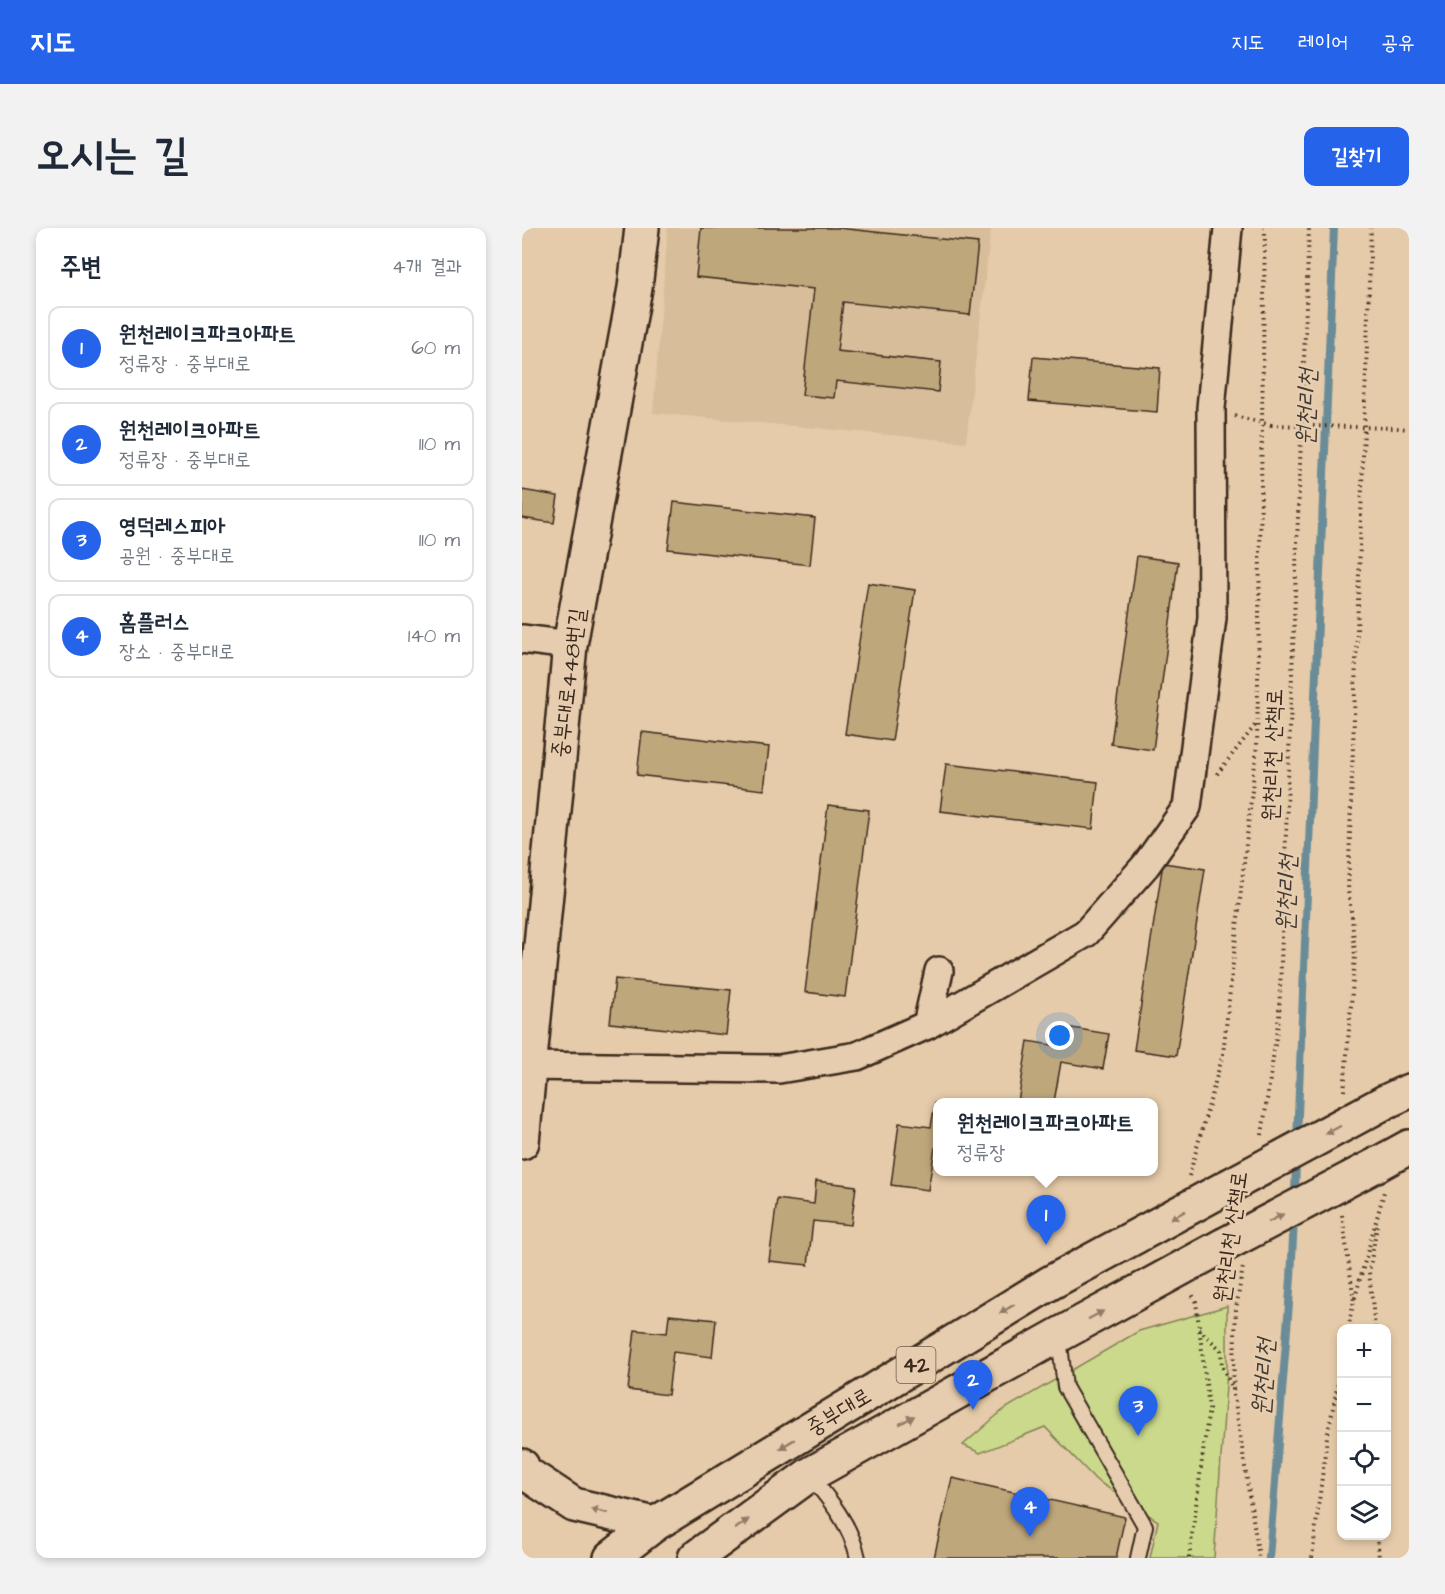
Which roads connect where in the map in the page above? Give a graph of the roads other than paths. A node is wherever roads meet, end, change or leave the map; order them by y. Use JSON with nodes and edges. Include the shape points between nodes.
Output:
{"nodes":[{"id":1,"x":642,"y":228,"type":"edge"},
{"id":2,"x":1228,"y":228,"type":"edge"},
{"id":3,"x":522,"y":639,"type":"edge"},
{"id":4,"x":570,"y":645,"type":"junction"},
{"id":5,"x":939,"y":971,"type":"dead end"},
{"id":6,"x":927,"y":1025,"type":"junction"},
{"id":7,"x":526,"y":1067,"type":"edge"},
{"id":8,"x":1397,"y":1096,"type":"edge"},
{"id":9,"x":522,"y":1142,"type":"edge"},
{"id":10,"x":1392,"y":1161,"type":"edge"},
{"id":11,"x":1059,"y":1335,"type":"junction"},
{"id":12,"x":522,"y":1466,"type":"edge"},
{"id":13,"x":809,"y":1475,"type":"junction"},
{"id":14,"x":656,"y":1524,"type":"junction"},
{"id":15,"x":611,"y":1558,"type":"edge"},
{"id":16,"x":695,"y":1558,"type":"edge"},
{"id":17,"x":858,"y":1558,"type":"edge"},
{"id":18,"x":1138,"y":1558,"type":"edge"}],
"edges":[{"from":1,"to":4,"type":"main road","name":"중부대로448번길","via":[[635,288]]},
{"from":2,"to":6,"type":"street","via":[[1211,408],[1212,618],[1187,807],[1146,865],[1086,933]]},
{"from":3,"to":4,"type":"street"},
{"from":4,"to":7,"type":"main road","name":"중부대로448번길"},
{"from":5,"to":6,"type":"street"},
{"from":6,"to":7,"type":"street","via":[[856,1056],[779,1069]]},
{"from":7,"to":9,"type":"main road","name":"중부대로448번길"},
{"from":8,"to":14,"type":"main road","name":"중부대로","number":"42","one_way":true,"bridge":true,"via":[[1050,1283]]},
{"from":11,"to":10,"type":"main road","name":"중부대로","number":"42","one_way":true,"bridge":true,"via":[[1177,1271],[1234,1254]]},
{"from":13,"to":11,"type":"main road","name":"중부대로","number":"42","one_way":true},
{"from":11,"to":18,"type":"lane","via":[[1065,1387],[1145,1526]]},
{"from":14,"to":12,"type":"main road","one_way":true,"via":[[574,1505],[524,1472]]},
{"from":16,"to":13,"type":"main road","name":"중부대로","number":"42","one_way":true},
{"from":13,"to":17,"type":"lane","via":[[836,1506],[855,1540]]},
{"from":14,"to":15,"type":"main road","name":"중부대로","number":"42"}]}
